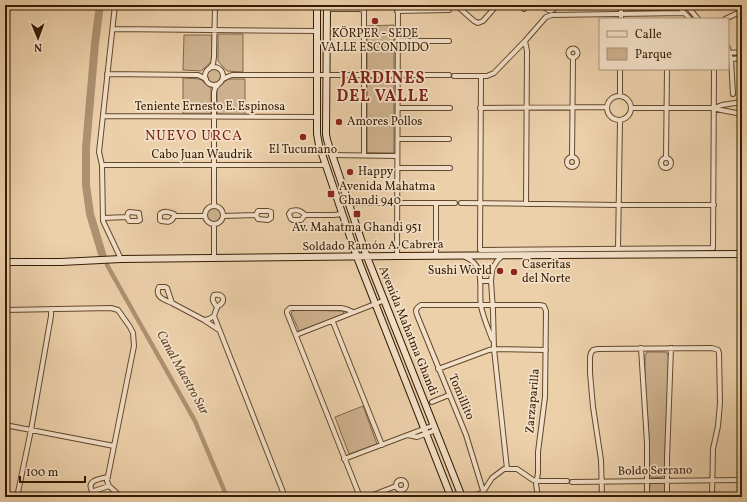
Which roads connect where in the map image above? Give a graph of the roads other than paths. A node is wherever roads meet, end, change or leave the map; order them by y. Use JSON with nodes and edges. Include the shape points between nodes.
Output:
{"nodes":[{"id":1,"x":115,"y":5,"type":"edge"},
{"id":2,"x":215,"y":5,"type":"edge"},
{"id":3,"x":317,"y":5,"type":"edge"},
{"id":4,"x":398,"y":5,"type":"edge"},
{"id":5,"x":456,"y":5,"type":"edge"},
{"id":6,"x":497,"y":5,"type":"edge"},
{"id":7,"x":528,"y":5,"type":"edge"},
{"id":8,"x":542,"y":5,"type":"edge"},
{"id":9,"x":558,"y":5,"type":"edge"},
{"id":10,"x":625,"y":5,"type":"edge"},
{"id":11,"x":677,"y":5,"type":"edge"},
{"id":12,"x":686,"y":5,"type":"edge"},
{"id":13,"x":740,"y":5,"type":"edge"},
{"id":14,"x":327,"y":7,"type":"edge"},
{"id":15,"x":524,"y":9,"type":"dead end"},
{"id":16,"x":448,"y":10,"type":"dead end"},
{"id":17,"x":398,"y":11,"type":"junction"},
{"id":18,"x":684,"y":13,"type":"junction"},
{"id":19,"x":621,"y":14,"type":"junction"},
{"id":20,"x":621,"y":18,"type":"edge"},
{"id":21,"x":689,"y":18,"type":"edge"},
{"id":22,"x":697,"y":18,"type":"edge"},
{"id":23,"x":728,"y":18,"type":"edge"},
{"id":24,"x":113,"y":29,"type":"junction"},
{"id":25,"x":214,"y":30,"type":"junction"},
{"id":26,"x":316,"y":31,"type":"junction"},
{"id":27,"x":397,"y":41,"type":"junction"},
{"id":28,"x":449,"y":41,"type":"dead end"},
{"id":29,"x":525,"y":41,"type":"junction"},
{"id":30,"x":742,"y":52,"type":"edge"},
{"id":31,"x":729,"y":53,"type":"edge"},
{"id":32,"x":214,"y":57,"type":"junction"},
{"id":33,"x":573,"y":58,"type":"dead end"},
{"id":34,"x":742,"y":58,"type":"edge"},
{"id":35,"x":731,"y":59,"type":"junction"},
{"id":36,"x":208,"y":69,"type":"junction"},
{"id":37,"x":221,"y":70,"type":"junction"},
{"id":38,"x":620,"y":70,"type":"edge"},
{"id":39,"x":667,"y":70,"type":"edge"},
{"id":40,"x":714,"y":70,"type":"edge"},
{"id":41,"x":108,"y":74,"type":"junction"},
{"id":42,"x":232,"y":75,"type":"junction"},
{"id":43,"x":364,"y":75,"type":"junction"},
{"id":44,"x":397,"y":75,"type":"junction"},
{"id":45,"x":198,"y":76,"type":"junction"},
{"id":46,"x":316,"y":76,"type":"junction"},
{"id":47,"x":327,"y":76,"type":"junction"},
{"id":48,"x":481,"y":76,"type":"junction"},
{"id":49,"x":206,"y":79,"type":"junction"},
{"id":50,"x":223,"y":79,"type":"junction"},
{"id":51,"x":210,"y":84,"type":"junction"},
{"id":52,"x":218,"y":85,"type":"junction"},
{"id":53,"x":214,"y":93,"type":"junction"},
{"id":54,"x":733,"y":94,"type":"dead end"},
{"id":55,"x":620,"y":96,"type":"junction"},
{"id":56,"x":742,"y":102,"type":"edge"},
{"id":57,"x":573,"y":107,"type":"junction"},
{"id":58,"x":607,"y":107,"type":"junction"},
{"id":59,"x":398,"y":108,"type":"junction"},
{"id":60,"x":450,"y":108,"type":"dead end"},
{"id":61,"x":480,"y":108,"type":"junction"},
{"id":62,"x":526,"y":108,"type":"junction"},
{"id":63,"x":631,"y":108,"type":"junction"},
{"id":64,"x":666,"y":108,"type":"junction"},
{"id":65,"x":714,"y":108,"type":"junction"},
{"id":66,"x":742,"y":114,"type":"edge"},
{"id":67,"x":103,"y":116,"type":"junction"},
{"id":68,"x":214,"y":117,"type":"junction"},
{"id":69,"x":316,"y":117,"type":"junction"},
{"id":70,"x":620,"y":120,"type":"junction"},
{"id":71,"x":398,"y":139,"type":"junction"},
{"id":72,"x":449,"y":139,"type":"dead end"},
{"id":73,"x":332,"y":155,"type":"junction"},
{"id":74,"x":364,"y":156,"type":"junction"},
{"id":75,"x":397,"y":156,"type":"junction"},
{"id":76,"x":572,"y":157,"type":"dead end"},
{"id":77,"x":666,"y":157,"type":"dead end"},
{"id":78,"x":102,"y":165,"type":"junction"},
{"id":79,"x":214,"y":165,"type":"junction"},
{"id":80,"x":325,"y":165,"type":"junction"},
{"id":81,"x":397,"y":168,"type":"junction"},
{"id":82,"x":450,"y":168,"type":"dead end"},
{"id":83,"x":349,"y":203,"type":"junction"},
{"id":84,"x":397,"y":203,"type":"junction"},
{"id":85,"x":436,"y":203,"type":"junction"},
{"id":86,"x":455,"y":203,"type":"dead end"},
{"id":87,"x":461,"y":203,"type":"dead end"},
{"id":88,"x":480,"y":204,"type":"junction"},
{"id":89,"x":526,"y":204,"type":"junction"},
{"id":90,"x":619,"y":205,"type":"junction"},
{"id":91,"x":714,"y":205,"type":"junction"},
{"id":92,"x":214,"y":206,"type":"junction"},
{"id":93,"x":342,"y":214,"type":"junction"},
{"id":94,"x":256,"y":215,"type":"dead end"},
{"id":95,"x":305,"y":215,"type":"dead end"},
{"id":96,"x":174,"y":216,"type":"dead end"},
{"id":97,"x":205,"y":216,"type":"junction"},
{"id":98,"x":224,"y":216,"type":"junction"},
{"id":99,"x":126,"y":217,"type":"dead end"},
{"id":100,"x":103,"y":218,"type":"junction"},
{"id":101,"x":214,"y":225,"type":"junction"},
{"id":102,"x":618,"y":250,"type":"junction"},
{"id":103,"x":742,"y":254,"type":"edge"},
{"id":104,"x":503,"y":255,"type":"junction"},
{"id":105,"x":397,"y":256,"type":"junction"},
{"id":106,"x":436,"y":256,"type":"junction"},
{"id":107,"x":462,"y":256,"type":"junction"},
{"id":108,"x":357,"y":257,"type":"junction"},
{"id":109,"x":367,"y":257,"type":"junction"},
{"id":110,"x":214,"y":258,"type":"junction"},
{"id":111,"x":121,"y":259,"type":"junction"},
{"id":112,"x":5,"y":262,"type":"edge"},
{"id":113,"x":480,"y":281,"type":"junction"},
{"id":114,"x":491,"y":281,"type":"junction"},
{"id":115,"x":385,"y":300,"type":"junction"},
{"id":116,"x":172,"y":303,"type":"dead end"},
{"id":117,"x":375,"y":303,"type":"junction"},
{"id":118,"x":480,"y":304,"type":"junction"},
{"id":119,"x":493,"y":304,"type":"junction"},
{"id":120,"x":218,"y":307,"type":"dead end"},
{"id":121,"x":51,"y":309,"type":"junction"},
{"id":122,"x":5,"y":310,"type":"edge"},
{"id":123,"x":353,"y":312,"type":"junction"},
{"id":124,"x":214,"y":316,"type":"junction"},
{"id":125,"x":204,"y":320,"type":"junction"},
{"id":126,"x":333,"y":322,"type":"junction"},
{"id":127,"x":219,"y":330,"type":"junction"},
{"id":128,"x":296,"y":335,"type":"junction"},
{"id":129,"x":493,"y":343,"type":"junction"},
{"id":130,"x":641,"y":348,"type":"junction"},
{"id":131,"x":671,"y":348,"type":"junction"},
{"id":132,"x":494,"y":349,"type":"junction"},
{"id":133,"x":546,"y":350,"type":"junction"},
{"id":134,"x":438,"y":370,"type":"junction"},
{"id":135,"x":449,"y":395,"type":"junction"},
{"id":136,"x":432,"y":402,"type":"dead end"},
{"id":137,"x":5,"y":426,"type":"edge"},
{"id":138,"x":435,"y":428,"type":"junction"},
{"id":139,"x":31,"y":430,"type":"junction"},
{"id":140,"x":426,"y":431,"type":"junction"},
{"id":141,"x":382,"y":445,"type":"junction"},
{"id":142,"x":114,"y":446,"type":"junction"},
{"id":143,"x":344,"y":459,"type":"junction"},
{"id":144,"x":507,"y":469,"type":"junction"},
{"id":145,"x":108,"y":477,"type":"junction"},
{"id":146,"x":667,"y":480,"type":"junction"},
{"id":147,"x":712,"y":480,"type":"junction"},
{"id":148,"x":739,"y":480,"type":"dead end"},
{"id":149,"x":536,"y":481,"type":"junction"},
{"id":150,"x":647,"y":481,"type":"junction"},
{"id":151,"x":602,"y":482,"type":"junction"},
{"id":152,"x":109,"y":486,"type":"junction"},
{"id":153,"x":396,"y":486,"type":"dead end"},
{"id":154,"x":483,"y":492,"type":"junction"},
{"id":155,"x":17,"y":497,"type":"edge"},
{"id":156,"x":121,"y":497,"type":"edge"},
{"id":157,"x":285,"y":497,"type":"edge"},
{"id":158,"x":360,"y":497,"type":"edge"},
{"id":159,"x":368,"y":497,"type":"edge"},
{"id":160,"x":451,"y":497,"type":"edge"},
{"id":161,"x":462,"y":497,"type":"edge"},
{"id":162,"x":473,"y":497,"type":"edge"},
{"id":163,"x":484,"y":497,"type":"edge"},
{"id":164,"x":538,"y":497,"type":"edge"},
{"id":165,"x":602,"y":497,"type":"edge"},
{"id":166,"x":647,"y":497,"type":"edge"},
{"id":167,"x":667,"y":497,"type":"edge"},
{"id":168,"x":712,"y":497,"type":"edge"}],
"edges":[{"from":1,"to":24,"type":"street"},
{"from":2,"to":25,"type":"street"},
{"from":3,"to":26,"type":"main road","name":"Avenida Mahatma Ghandi"},
{"from":4,"to":17,"type":"street"},
{"from":5,"to":6,"type":"street","via":[[478,23]]},
{"from":7,"to":15,"type":"street"},
{"from":8,"to":9,"type":"street","via":[[550,11]]},
{"from":10,"to":19,"type":"street"},
{"from":11,"to":18,"type":"street"},
{"from":12,"to":22,"type":"street"},
{"from":13,"to":23,"type":"street","via":[[740,12]]},
{"from":14,"to":43,"type":"street","via":[[364,10]]},
{"from":14,"to":47,"type":"main road","name":"Avenida Mahatma Ghandi"},
{"from":16,"to":17,"type":"street"},
{"from":17,"to":27,"type":"street"},
{"from":18,"to":19,"type":"street"},
{"from":18,"to":21,"type":"street"},
{"from":19,"to":20,"type":"street"},
{"from":19,"to":29,"type":"street","via":[[552,15],[546,17]]},
{"from":24,"to":25,"type":"street"},
{"from":24,"to":41,"type":"street"},
{"from":25,"to":26,"type":"street"},
{"from":25,"to":32,"type":"street"},
{"from":26,"to":46,"type":"main road","name":"Avenida Mahatma Ghandi"},
{"from":27,"to":28,"type":"street"},
{"from":27,"to":44,"type":"street"},
{"from":29,"to":48,"type":"street","via":[[494,73]]},
{"from":29,"to":62,"type":"street"},
{"from":30,"to":31,"type":"street"},
{"from":31,"to":35,"type":"street"},
{"from":32,"to":36,"type":"street","via":[[213,64]]},
{"from":32,"to":37,"type":"street"},
{"from":33,"to":57,"type":"street"},
{"from":34,"to":35,"type":"street"},
{"from":35,"to":54,"type":"street"},
{"from":36,"to":37,"type":"street","via":[[214,67]]},
{"from":36,"to":45,"type":"street"},
{"from":36,"to":49,"type":"street"},
{"from":37,"to":42,"type":"street"},
{"from":37,"to":50,"type":"street"},
{"from":38,"to":55,"type":"street"},
{"from":39,"to":64,"type":"street"},
{"from":40,"to":65,"type":"street"},
{"from":41,"to":45,"type":"street"},
{"from":41,"to":67,"type":"street"},
{"from":42,"to":46,"type":"street"},
{"from":42,"to":50,"type":"street"},
{"from":43,"to":44,"type":"street"},
{"from":43,"to":47,"type":"street"},
{"from":43,"to":74,"type":"street"},
{"from":44,"to":48,"type":"street"},
{"from":44,"to":59,"type":"street"},
{"from":45,"to":49,"type":"street"},
{"from":46,"to":47,"type":"street"},
{"from":46,"to":69,"type":"main road","name":"Avenida Mahatma Ghandi"},
{"from":47,"to":73,"type":"main road","name":"Avenida Mahatma Ghandi","via":[[327,136]]},
{"from":48,"to":61,"type":"street"},
{"from":49,"to":51,"type":"street"},
{"from":50,"to":52,"type":"street"},
{"from":51,"to":52,"type":"street"},
{"from":51,"to":53,"type":"street"},
{"from":52,"to":53,"type":"street"},
{"from":53,"to":68,"type":"street"},
{"from":55,"to":58,"type":"street","via":[[611,99]]},
{"from":55,"to":63,"type":"street","via":[[629,101]]},
{"from":56,"to":65,"type":"street"},
{"from":57,"to":58,"type":"street"},
{"from":57,"to":62,"type":"street"},
{"from":57,"to":76,"type":"street"},
{"from":58,"to":70,"type":"street","via":[[610,116]]},
{"from":59,"to":60,"type":"street"},
{"from":59,"to":71,"type":"street"},
{"from":61,"to":62,"type":"street"},
{"from":61,"to":88,"type":"street"},
{"from":62,"to":89,"type":"street"},
{"from":63,"to":64,"type":"street"},
{"from":63,"to":70,"type":"street","via":[[627,118]]},
{"from":64,"to":65,"type":"street"},
{"from":64,"to":77,"type":"street"},
{"from":65,"to":66,"type":"street"},
{"from":65,"to":91,"type":"street"},
{"from":67,"to":68,"type":"street","name":"Teniente Ernesto E. Espinosa"},
{"from":67,"to":78,"type":"street","via":[[99,152]]},
{"from":68,"to":69,"type":"street","name":"Teniente Ernesto E. Espinosa"},
{"from":68,"to":79,"type":"street"},
{"from":69,"to":80,"type":"main road","name":"Avenida Mahatma Ghandi","via":[[318,139]]},
{"from":70,"to":90,"type":"street"},
{"from":71,"to":72,"type":"street"},
{"from":71,"to":75,"type":"street"},
{"from":73,"to":74,"type":"street"},
{"from":73,"to":83,"type":"main road","name":"Avenida Mahatma Ghandi"},
{"from":74,"to":75,"type":"street"},
{"from":75,"to":81,"type":"street"},
{"from":78,"to":79,"type":"street","name":"Cabo Juan Waudrik"},
{"from":78,"to":100,"type":"street"},
{"from":79,"to":80,"type":"street","name":"Cabo Juan Waudrik"},
{"from":79,"to":92,"type":"street"},
{"from":80,"to":93,"type":"main road","name":"Avenida Mahatma Ghandi"},
{"from":81,"to":82,"type":"street"},
{"from":81,"to":84,"type":"street"},
{"from":83,"to":84,"type":"street"},
{"from":83,"to":109,"type":"main road","name":"Avenida Mahatma Ghandi"},
{"from":84,"to":85,"type":"street"},
{"from":84,"to":105,"type":"street"},
{"from":85,"to":86,"type":"street"},
{"from":85,"to":106,"type":"street"},
{"from":87,"to":88,"type":"street"},
{"from":88,"to":89,"type":"street"},
{"from":88,"to":102,"type":"street","via":[[480,250]]},
{"from":89,"to":90,"type":"street"},
{"from":90,"to":91,"type":"street"},
{"from":90,"to":102,"type":"street"},
{"from":91,"to":102,"type":"street","via":[[713,248]]},
{"from":92,"to":97,"type":"street","via":[[208,208]]},
{"from":92,"to":98,"type":"street","via":[[222,210]]},
{"from":93,"to":95,"type":"street"},
{"from":93,"to":108,"type":"main road","name":"Avenida Mahatma Ghandi"},
{"from":94,"to":98,"type":"street"},
{"from":96,"to":97,"type":"street"},
{"from":97,"to":101,"type":"street","via":[[207,221]]},
{"from":98,"to":101,"type":"street"},
{"from":99,"to":100,"type":"street"},
{"from":100,"to":111,"type":"street"},
{"from":101,"to":110,"type":"street"},
{"from":103,"to":104,"type":"main road","name":"Soldado Ramón A. Cabrera"},
{"from":104,"to":107,"type":"main road","name":"Soldado Ramón A. Cabrera"},
{"from":104,"to":114,"type":"street","via":[[494,266]]},
{"from":105,"to":106,"type":"main road","name":"Soldado Ramón A. Cabrera"},
{"from":105,"to":109,"type":"main road","name":"Soldado Ramón A. Cabrera"},
{"from":106,"to":107,"type":"main road","name":"Soldado Ramón A. Cabrera"},
{"from":107,"to":113,"type":"street","via":[[470,259],[477,267]]},
{"from":108,"to":109,"type":"main road","name":"Soldado Ramón A. Cabrera"},
{"from":108,"to":110,"type":"main road","name":"Soldado Ramón A. Cabrera"},
{"from":108,"to":117,"type":"main road","name":"Avenida Mahatma Ghandi"},
{"from":109,"to":115,"type":"main road","name":"Avenida Mahatma Ghandi"},
{"from":110,"to":111,"type":"main road","name":"Soldado Ramón A. Cabrera"},
{"from":111,"to":112,"type":"main road","name":"Soldado Ramón A. Cabrera"},
{"from":113,"to":114,"type":"street"},
{"from":113,"to":118,"type":"street"},
{"from":114,"to":119,"type":"street"},
{"from":115,"to":117,"type":"street"},
{"from":115,"to":138,"type":"main road","name":"Avenida Mahatma Ghandi"},
{"from":116,"to":125,"type":"street"},
{"from":117,"to":123,"type":"street"},
{"from":117,"to":140,"type":"main road","name":"Avenida Mahatma Ghandi"},
{"from":118,"to":119,"type":"street"},
{"from":118,"to":129,"type":"street"},
{"from":118,"to":134,"type":"street","name":"Tomillito","via":[[418,307],[416,312]]},
{"from":119,"to":129,"type":"street"},
{"from":119,"to":133,"type":"street","name":"Zarzaparilla","via":[[544,306]]},
{"from":120,"to":124,"type":"street"},
{"from":121,"to":122,"type":"street"},
{"from":121,"to":139,"type":"street"},
{"from":121,"to":142,"type":"street","via":[[114,308],[120,312],[133,333],[134,346]]},
{"from":123,"to":126,"type":"street"},
{"from":123,"to":128,"type":"street","via":[[341,308],[290,308],[287,313]]},
{"from":124,"to":125,"type":"street"},
{"from":124,"to":127,"type":"street"},
{"from":125,"to":127,"type":"street"},
{"from":126,"to":128,"type":"street"},
{"from":126,"to":141,"type":"street"},
{"from":127,"to":157,"type":"street"},
{"from":128,"to":143,"type":"street"},
{"from":129,"to":132,"type":"street"},
{"from":130,"to":131,"type":"street"},
{"from":130,"to":150,"type":"street"},
{"from":130,"to":151,"type":"street","via":[[598,349],[590,356]]},
{"from":131,"to":146,"type":"street"},
{"from":131,"to":147,"type":"street","via":[[712,348],[718,350],[720,356],[720,403],[713,449]]},
{"from":132,"to":133,"type":"street"},
{"from":132,"to":134,"type":"street"},
{"from":132,"to":144,"type":"street"},
{"from":133,"to":149,"type":"street","name":"Zarzaparilla","via":[[545,403]]},
{"from":134,"to":135,"type":"street","name":"Tomillito"},
{"from":135,"to":136,"type":"street"},
{"from":135,"to":154,"type":"street","name":"Tomillito","via":[[468,442]]},
{"from":137,"to":139,"type":"street"},
{"from":138,"to":140,"type":"street"},
{"from":138,"to":161,"type":"main road","name":"Avenida Mahatma Ghandi"},
{"from":139,"to":142,"type":"street"},
{"from":139,"to":155,"type":"street"},
{"from":140,"to":141,"type":"street"},
{"from":140,"to":160,"type":"main road","name":"Avenida Mahatma Ghandi"},
{"from":141,"to":143,"type":"street"},
{"from":142,"to":145,"type":"street"},
{"from":143,"to":158,"type":"street"},
{"from":144,"to":149,"type":"street","via":[[517,469]]},
{"from":144,"to":154,"type":"street","via":[[495,475]]},
{"from":145,"to":152,"type":"street"},
{"from":145,"to":152,"type":"street","via":[[94,481],[90,487],[94,491]]},
{"from":146,"to":147,"type":"street","name":"Boldo Serrano"},
{"from":146,"to":150,"type":"street","name":"Boldo Serrano"},
{"from":146,"to":167,"type":"street"},
{"from":147,"to":148,"type":"street","name":"Boldo Serrano"},
{"from":147,"to":168,"type":"street"},
{"from":149,"to":151,"type":"street","name":"Boldo Serrano"},
{"from":149,"to":164,"type":"street","name":"Zarzaparilla"},
{"from":150,"to":151,"type":"street","name":"Boldo Serrano"},
{"from":150,"to":166,"type":"street"},
{"from":151,"to":165,"type":"street"},
{"from":152,"to":156,"type":"street"},
{"from":153,"to":159,"type":"street"},
{"from":154,"to":162,"type":"street"},
{"from":154,"to":163,"type":"street","name":"Tomillito"}]}
